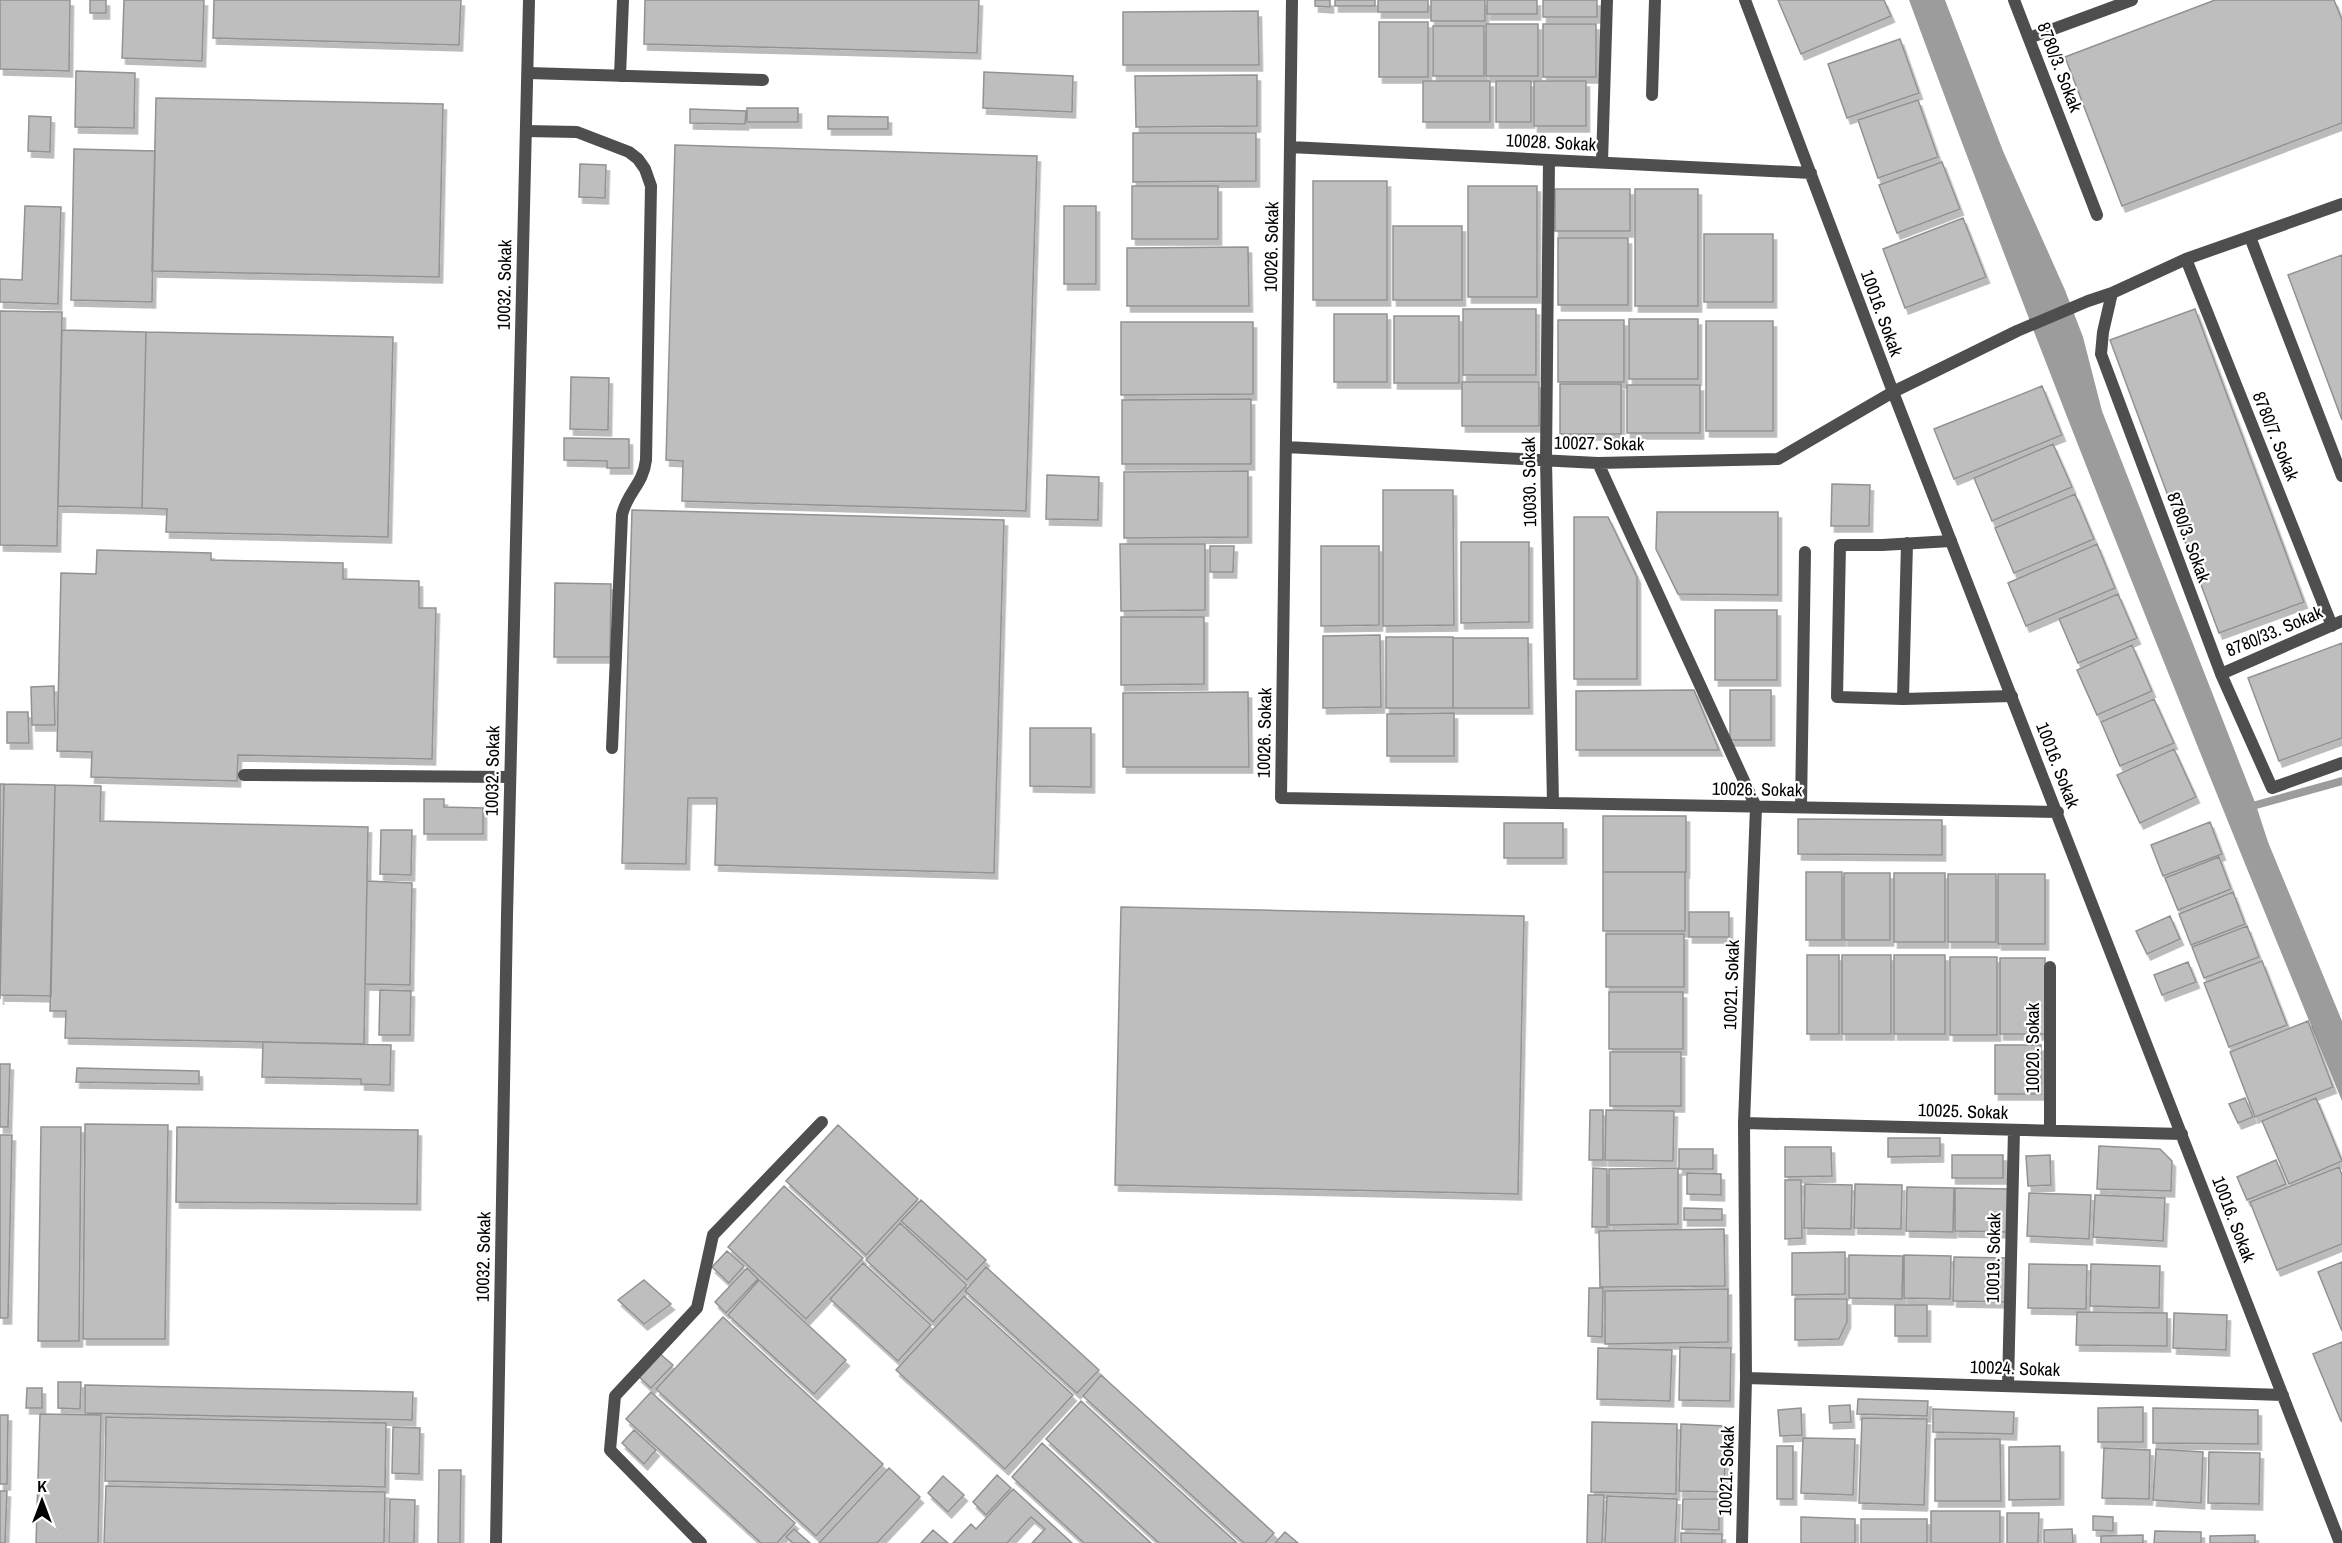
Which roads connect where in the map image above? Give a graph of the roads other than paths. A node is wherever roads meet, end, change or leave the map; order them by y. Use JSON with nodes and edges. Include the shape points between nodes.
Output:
{"nodes":[{"id":1,"x":529,"y":0,"type":"edge"},
{"id":2,"x":623,"y":0,"type":"edge"},
{"id":3,"x":1292,"y":0,"type":"edge"},
{"id":4,"x":1607,"y":0,"type":"edge"},
{"id":5,"x":1655,"y":0,"type":"edge"},
{"id":6,"x":1745,"y":0,"type":"edge"},
{"id":7,"x":2014,"y":0,"type":"edge"},
{"id":8,"x":2132,"y":0,"type":"edge"},
{"id":9,"x":2029,"y":38,"type":"junction"},
{"id":10,"x":528,"y":73,"type":"junction"},
{"id":11,"x":620,"y":75,"type":"junction"},
{"id":12,"x":763,"y":80,"type":"dead end"},
{"id":13,"x":1652,"y":95,"type":"dead end"},
{"id":14,"x":526,"y":131,"type":"junction"},
{"id":15,"x":1290,"y":147,"type":"junction"},
{"id":16,"x":1549,"y":160,"type":"junction"},
{"id":17,"x":1602,"y":162,"type":"junction"},
{"id":18,"x":1811,"y":173,"type":"junction"},
{"id":19,"x":2342,"y":204,"type":"edge"},
{"id":20,"x":2097,"y":215,"type":"dead end"},
{"id":21,"x":2250,"y":237,"type":"junction"},
{"id":22,"x":2186,"y":259,"type":"junction"},
{"id":23,"x":2112,"y":293,"type":"junction"},
{"id":24,"x":1893,"y":392,"type":"junction"},
{"id":25,"x":1286,"y":447,"type":"junction"},
{"id":26,"x":1546,"y":460,"type":"junction"},
{"id":27,"x":1598,"y":463,"type":"junction"},
{"id":28,"x":2342,"y":476,"type":"edge"},
{"id":29,"x":1951,"y":541,"type":"junction"},
{"id":30,"x":1907,"y":543,"type":"junction"},
{"id":31,"x":1805,"y":552,"type":"dead end"},
{"id":32,"x":2337,"y":624,"type":"edge"},
{"id":33,"x":2221,"y":674,"type":"junction"},
{"id":34,"x":2012,"y":696,"type":"junction"},
{"id":35,"x":1903,"y":699,"type":"junction"},
{"id":36,"x":612,"y":748,"type":"dead end"},
{"id":37,"x":2342,"y":763,"type":"edge"},
{"id":38,"x":244,"y":775,"type":"dead end"},
{"id":39,"x":510,"y":777,"type":"junction"},
{"id":40,"x":1553,"y":803,"type":"junction"},
{"id":41,"x":1756,"y":807,"type":"junction"},
{"id":42,"x":1801,"y":807,"type":"junction"},
{"id":43,"x":2058,"y":812,"type":"junction"},
{"id":44,"x":2050,"y":967,"type":"dead end"},
{"id":45,"x":822,"y":1122,"type":"dead end"},
{"id":46,"x":1744,"y":1123,"type":"junction"},
{"id":47,"x":2014,"y":1130,"type":"junction"},
{"id":48,"x":2050,"y":1130,"type":"junction"},
{"id":49,"x":2182,"y":1134,"type":"junction"},
{"id":50,"x":1746,"y":1378,"type":"junction"},
{"id":51,"x":2008,"y":1386,"type":"junction"},
{"id":52,"x":2283,"y":1395,"type":"junction"},
{"id":53,"x":496,"y":1543,"type":"edge"},
{"id":54,"x":701,"y":1543,"type":"edge"},
{"id":55,"x":1742,"y":1543,"type":"edge"},
{"id":56,"x":2340,"y":1543,"type":"edge"}],
"edges":[{"from":1,"to":10,"type":"street","name":"10032. Sokak"},
{"from":2,"to":11,"type":"street"},
{"from":3,"to":15,"type":"street","name":"10026. Sokak"},
{"from":4,"to":17,"type":"street"},
{"from":5,"to":13,"type":"street"},
{"from":6,"to":18,"type":"street","name":"10016. Sokak"},
{"from":7,"to":9,"type":"street","name":"8780/3. Sokak"},
{"from":8,"to":9,"type":"street"},
{"from":9,"to":20,"type":"street","name":"8780/3. Sokak"},
{"from":10,"to":11,"type":"street"},
{"from":10,"to":14,"type":"street","name":"10032. Sokak"},
{"from":11,"to":12,"type":"street"},
{"from":14,"to":36,"type":"street","via":[[577,132],[629,152],[645,169],[651,186],[646,460],[642,479],[628,497],[622,515]]},
{"from":14,"to":39,"type":"street","name":"10032. Sokak"},
{"from":15,"to":16,"type":"street","name":"10028. Sokak"},
{"from":15,"to":25,"type":"street","name":"10026. Sokak"},
{"from":16,"to":17,"type":"street","name":"10028. Sokak"},
{"from":16,"to":26,"type":"street","name":"10030. Sokak"},
{"from":17,"to":18,"type":"street","name":"10028. Sokak"},
{"from":18,"to":24,"type":"street","name":"10016. Sokak"},
{"from":19,"to":21,"type":"street","name":"10027. Sokak"},
{"from":21,"to":22,"type":"street","name":"10027. Sokak"},
{"from":21,"to":28,"type":"street"},
{"from":22,"to":23,"type":"street","name":"10027. Sokak"},
{"from":22,"to":32,"type":"street","name":"8780/7. Sokak"},
{"from":23,"to":24,"type":"street","name":"10027. Sokak","via":[[2018,331]]},
{"from":23,"to":33,"type":"street","name":"8780/3. Sokak","via":[[2102,354]]},
{"from":24,"to":27,"type":"street","name":"10027. Sokak","via":[[1778,459]]},
{"from":24,"to":29,"type":"street","name":"10016. Sokak"},
{"from":25,"to":26,"type":"street","name":"10027. Sokak"},
{"from":25,"to":40,"type":"street","name":"10026. Sokak","via":[[1281,798]]},
{"from":26,"to":27,"type":"street","name":"10027. Sokak"},
{"from":26,"to":40,"type":"street","name":"10030. Sokak"},
{"from":27,"to":41,"type":"street","name":"10021. Sokak"},
{"from":29,"to":30,"type":"street"},
{"from":29,"to":34,"type":"street","name":"10016. Sokak"},
{"from":30,"to":35,"type":"street"},
{"from":30,"to":35,"type":"street","via":[[1840,545],[1837,697]]},
{"from":31,"to":42,"type":"street"},
{"from":32,"to":33,"type":"street","name":"8780/33. Sokak"},
{"from":33,"to":37,"type":"street","name":"8780/3. Sokak","via":[[2272,788]]},
{"from":34,"to":35,"type":"street"},
{"from":34,"to":43,"type":"street","name":"10016. Sokak"},
{"from":38,"to":39,"type":"street"},
{"from":39,"to":53,"type":"street","name":"10032. Sokak"},
{"from":40,"to":41,"type":"street","name":"10026. Sokak"},
{"from":41,"to":42,"type":"street","name":"10026. Sokak"},
{"from":41,"to":46,"type":"street","name":"10021. Sokak"},
{"from":42,"to":43,"type":"street","name":"10026. Sokak"},
{"from":43,"to":49,"type":"street","name":"10016. Sokak"},
{"from":44,"to":48,"type":"street","name":"10020. Sokak"},
{"from":45,"to":54,"type":"street","via":[[713,1235],[698,1308],[615,1396],[610,1450]]},
{"from":46,"to":47,"type":"street","name":"10025. Sokak"},
{"from":46,"to":50,"type":"street","name":"10021. Sokak"},
{"from":47,"to":48,"type":"street","name":"10025. Sokak"},
{"from":47,"to":51,"type":"street","name":"10019. Sokak"},
{"from":48,"to":49,"type":"street","name":"10025. Sokak"},
{"from":49,"to":52,"type":"street","name":"10016. Sokak"},
{"from":50,"to":51,"type":"street","name":"10024. Sokak"},
{"from":50,"to":55,"type":"street","name":"10021. Sokak"},
{"from":51,"to":52,"type":"street","name":"10024. Sokak"},
{"from":52,"to":56,"type":"street","name":"10016. Sokak"}]}
